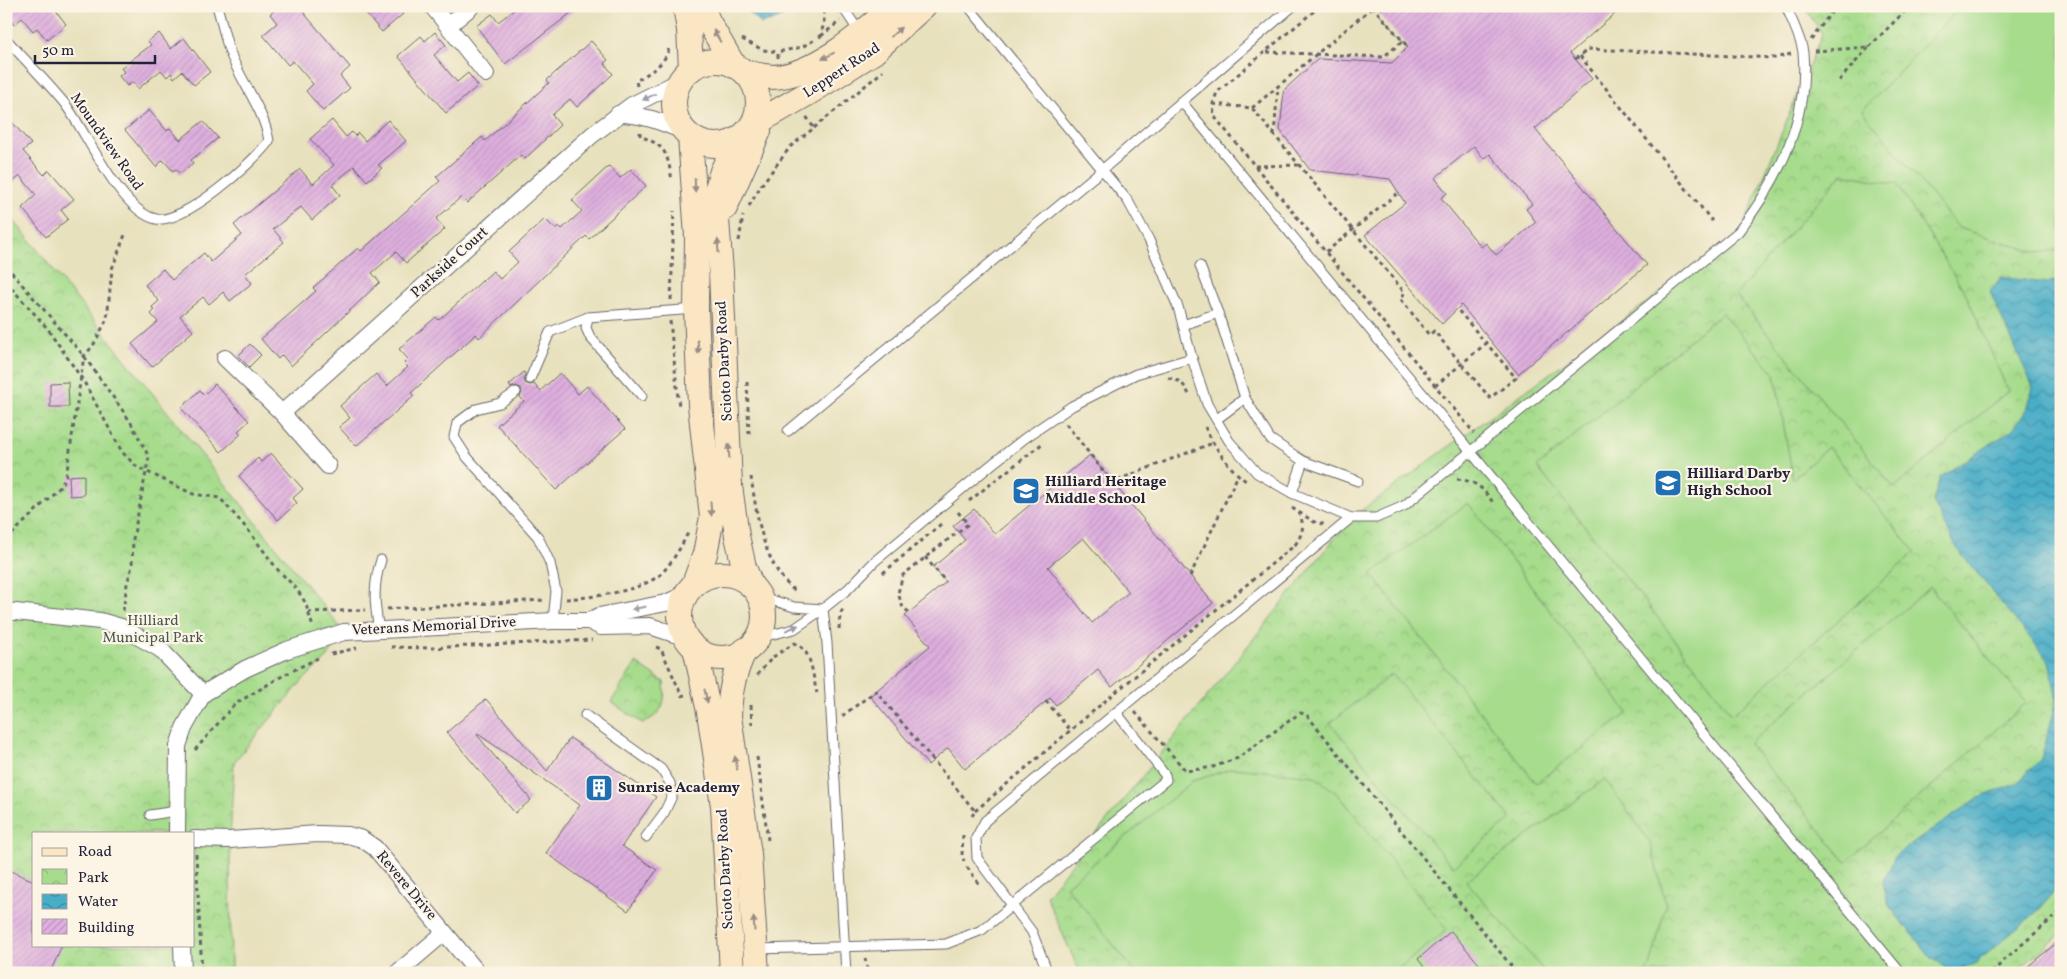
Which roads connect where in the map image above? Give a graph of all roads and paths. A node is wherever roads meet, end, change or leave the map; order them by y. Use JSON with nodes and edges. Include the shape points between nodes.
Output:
{"nodes":[{"id":1,"x":217,"y":6,"type":"edge"},
{"id":2,"x":432,"y":6,"type":"edge"},
{"id":3,"x":472,"y":6,"type":"edge"},
{"id":4,"x":685,"y":6,"type":"edge"},
{"id":5,"x":702,"y":6,"type":"edge"},
{"id":6,"x":824,"y":6,"type":"edge"},
{"id":7,"x":842,"y":6,"type":"edge"},
{"id":8,"x":894,"y":6,"type":"edge"},
{"id":9,"x":924,"y":6,"type":"edge"},
{"id":10,"x":968,"y":6,"type":"edge"},
{"id":11,"x":1293,"y":6,"type":"edge"},
{"id":12,"x":1320,"y":6,"type":"edge"},
{"id":13,"x":1786,"y":6,"type":"edge"},
{"id":14,"x":1836,"y":6,"type":"edge"},
{"id":15,"x":1899,"y":6,"type":"edge"},
{"id":16,"x":1912,"y":6,"type":"edge"},
{"id":17,"x":1373,"y":7,"type":"edge"},
{"id":18,"x":1904,"y":12,"type":"junction"},
{"id":19,"x":448,"y":26,"type":"junction"},
{"id":20,"x":738,"y":34,"type":"dead end"},
{"id":21,"x":861,"y":35,"type":"junction"},
{"id":22,"x":6,"y":40,"type":"edge"},
{"id":23,"x":1402,"y":41,"type":"junction"},
{"id":24,"x":1408,"y":47,"type":"dead end"},
{"id":25,"x":1869,"y":48,"type":"junction"},
{"id":26,"x":1803,"y":51,"type":"junction"},
{"id":27,"x":778,"y":52,"type":"junction"},
{"id":28,"x":1266,"y":52,"type":"junction"},
{"id":29,"x":1316,"y":54,"type":"junction"},
{"id":30,"x":1580,"y":56,"type":"junction"},
{"id":31,"x":1576,"y":59,"type":"dead end"},
{"id":32,"x":739,"y":69,"type":"junction"},
{"id":33,"x":486,"y":74,"type":"dead end"},
{"id":34,"x":686,"y":75,"type":"junction"},
{"id":35,"x":779,"y":76,"type":"junction"},
{"id":36,"x":1838,"y":83,"type":"dead end"},
{"id":37,"x":1278,"y":86,"type":"junction"},
{"id":38,"x":795,"y":101,"type":"junction"},
{"id":39,"x":1181,"y":102,"type":"junction"},
{"id":40,"x":1213,"y":104,"type":"junction"},
{"id":41,"x":1252,"y":108,"type":"junction"},
{"id":42,"x":618,"y":114,"type":"junction"},
{"id":43,"x":751,"y":128,"type":"junction"},
{"id":44,"x":688,"y":134,"type":"junction"},
{"id":45,"x":1274,"y":135,"type":"junction"},
{"id":46,"x":1298,"y":165,"type":"junction"},
{"id":47,"x":1255,"y":166,"type":"junction"},
{"id":48,"x":1102,"y":170,"type":"junction"},
{"id":49,"x":1399,"y":192,"type":"dead end"},
{"id":50,"x":674,"y":206,"type":"dead end"},
{"id":51,"x":748,"y":207,"type":"dead end"},
{"id":52,"x":744,"y":215,"type":"dead end"},
{"id":53,"x":717,"y":220,"type":"junction"},
{"id":54,"x":1712,"y":220,"type":"dead end"},
{"id":55,"x":1352,"y":230,"type":"junction"},
{"id":56,"x":126,"y":232,"type":"dead end"},
{"id":57,"x":738,"y":248,"type":"dead end"},
{"id":58,"x":1325,"y":252,"type":"junction"},
{"id":59,"x":1314,"y":262,"type":"junction"},
{"id":60,"x":6,"y":266,"type":"edge"},
{"id":61,"x":1200,"y":266,"type":"dead end"},
{"id":62,"x":6,"y":282,"type":"edge"},
{"id":63,"x":696,"y":309,"type":"junction"},
{"id":64,"x":1457,"y":309,"type":"dead end"},
{"id":65,"x":670,"y":311,"type":"junction"},
{"id":66,"x":1218,"y":314,"type":"junction"},
{"id":67,"x":588,"y":317,"type":"junction"},
{"id":68,"x":1183,"y":325,"type":"junction"},
{"id":69,"x":1490,"y":340,"type":"dead end"},
{"id":70,"x":1486,"y":343,"type":"junction"},
{"id":71,"x":84,"y":356,"type":"junction"},
{"id":72,"x":225,"y":358,"type":"dead end"},
{"id":73,"x":1192,"y":358,"type":"junction"},
{"id":74,"x":1461,"y":364,"type":"junction"},
{"id":75,"x":81,"y":377,"type":"junction"},
{"id":76,"x":1158,"y":377,"type":"dead end"},
{"id":77,"x":747,"y":378,"type":"dead end"},
{"id":78,"x":530,"y":379,"type":"dead end"},
{"id":79,"x":1435,"y":386,"type":"junction"},
{"id":80,"x":516,"y":392,"type":"dead end"},
{"id":81,"x":642,"y":396,"type":"dead end"},
{"id":82,"x":1245,"y":398,"type":"junction"},
{"id":83,"x":1192,"y":402,"type":"dead end"},
{"id":84,"x":679,"y":412,"type":"dead end"},
{"id":85,"x":282,"y":413,"type":"junction"},
{"id":86,"x":1074,"y":420,"type":"dead end"},
{"id":87,"x":1217,"y":420,"type":"junction"},
{"id":88,"x":1066,"y":424,"type":"junction"},
{"id":89,"x":1204,"y":426,"type":"dead end"},
{"id":90,"x":788,"y":430,"type":"dead end"},
{"id":91,"x":1059,"y":430,"type":"dead end"},
{"id":92,"x":1474,"y":433,"type":"dead end"},
{"id":93,"x":749,"y":435,"type":"dead end"},
{"id":94,"x":1044,"y":442,"type":"dead end"},
{"id":95,"x":1212,"y":443,"type":"junction"},
{"id":96,"x":1470,"y":451,"type":"junction"},
{"id":97,"x":1303,"y":461,"type":"junction"},
{"id":98,"x":328,"y":466,"type":"dead end"},
{"id":99,"x":147,"y":471,"type":"junction"},
{"id":100,"x":750,"y":472,"type":"dead end"},
{"id":101,"x":1238,"y":475,"type":"junction"},
{"id":102,"x":1455,"y":479,"type":"dead end"},
{"id":103,"x":1358,"y":481,"type":"dead end"},
{"id":104,"x":1253,"y":486,"type":"dead end"},
{"id":105,"x":1292,"y":493,"type":"junction"},
{"id":106,"x":1495,"y":505,"type":"dead end"},
{"id":107,"x":1290,"y":506,"type":"dead end"},
{"id":108,"x":957,"y":510,"type":"junction"},
{"id":109,"x":1299,"y":512,"type":"junction"},
{"id":110,"x":950,"y":516,"type":"dead end"},
{"id":111,"x":1351,"y":518,"type":"junction"},
{"id":112,"x":944,"y":522,"type":"dead end"},
{"id":113,"x":689,"y":526,"type":"dead end"},
{"id":114,"x":1340,"y":527,"type":"junction"},
{"id":115,"x":6,"y":540,"type":"edge"},
{"id":116,"x":925,"y":557,"type":"junction"},
{"id":117,"x":381,"y":560,"type":"dead end"},
{"id":118,"x":879,"y":576,"type":"dead end"},
{"id":119,"x":1190,"y":576,"type":"dead end"},
{"id":120,"x":946,"y":582,"type":"dead end"},
{"id":121,"x":690,"y":589,"type":"junction"},
{"id":122,"x":755,"y":591,"type":"junction"},
{"id":123,"x":555,"y":600,"type":"junction"},
{"id":124,"x":794,"y":607,"type":"junction"},
{"id":125,"x":844,"y":608,"type":"dead end"},
{"id":126,"x":823,"y":609,"type":"junction"},
{"id":127,"x":375,"y":610,"type":"junction"},
{"id":128,"x":6,"y":611,"type":"edge"},
{"id":129,"x":308,"y":612,"type":"junction"},
{"id":130,"x":909,"y":612,"type":"dead end"},
{"id":131,"x":553,"y":621,"type":"junction"},
{"id":132,"x":589,"y":621,"type":"junction"},
{"id":133,"x":313,"y":625,"type":"dead end"},
{"id":134,"x":121,"y":627,"type":"junction"},
{"id":135,"x":794,"y":628,"type":"junction"},
{"id":136,"x":379,"y":629,"type":"junction"},
{"id":137,"x":839,"y":634,"type":"dead end"},
{"id":138,"x":595,"y":640,"type":"dead end"},
{"id":139,"x":795,"y":642,"type":"junction"},
{"id":140,"x":691,"y":643,"type":"junction"},
{"id":141,"x":751,"y":644,"type":"junction"},
{"id":142,"x":653,"y":645,"type":"dead end"},
{"id":143,"x":362,"y":647,"type":"dead end"},
{"id":144,"x":383,"y":647,"type":"dead end"},
{"id":145,"x":755,"y":681,"type":"dead end"},
{"id":146,"x":1117,"y":691,"type":"junction"},
{"id":147,"x":203,"y":694,"type":"junction"},
{"id":148,"x":682,"y":696,"type":"dead end"},
{"id":149,"x":1046,"y":701,"type":"dead end"},
{"id":150,"x":751,"y":703,"type":"dead end"},
{"id":151,"x":1128,"y":703,"type":"junction"},
{"id":152,"x":843,"y":708,"type":"dead end"},
{"id":153,"x":1116,"y":712,"type":"junction"},
{"id":154,"x":585,"y":715,"type":"dead end"},
{"id":155,"x":843,"y":716,"type":"junction"},
{"id":156,"x":832,"y":717,"type":"junction"},
{"id":157,"x":752,"y":730,"type":"dead end"},
{"id":158,"x":1071,"y":731,"type":"junction"},
{"id":159,"x":755,"y":748,"type":"dead end"},
{"id":160,"x":194,"y":757,"type":"dead end"},
{"id":161,"x":176,"y":811,"type":"junction"},
{"id":162,"x":975,"y":811,"type":"junction"},
{"id":163,"x":150,"y":815,"type":"dead end"},
{"id":164,"x":968,"y":824,"type":"dead end"},
{"id":165,"x":965,"y":831,"type":"dead end"},
{"id":166,"x":177,"y":832,"type":"edge"},
{"id":167,"x":646,"y":837,"type":"dead end"},
{"id":168,"x":195,"y":839,"type":"edge"},
{"id":169,"x":769,"y":847,"type":"dead end"},
{"id":170,"x":195,"y":856,"type":"edge"},
{"id":171,"x":983,"y":888,"type":"dead end"},
{"id":172,"x":1013,"y":906,"type":"junction"},
{"id":173,"x":2061,"y":911,"type":"edge"},
{"id":174,"x":444,"y":933,"type":"junction"},
{"id":175,"x":182,"y":946,"type":"edge"},
{"id":176,"x":863,"y":947,"type":"junction"},
{"id":177,"x":845,"y":948,"type":"junction"},
{"id":178,"x":741,"y":954,"type":"edge"},
{"id":179,"x":183,"y":973,"type":"edge"},
{"id":180,"x":202,"y":973,"type":"edge"},
{"id":181,"x":397,"y":973,"type":"edge"},
{"id":182,"x":478,"y":973,"type":"edge"},
{"id":183,"x":757,"y":973,"type":"edge"},
{"id":184,"x":846,"y":973,"type":"edge"},
{"id":185,"x":868,"y":973,"type":"edge"},
{"id":186,"x":1048,"y":973,"type":"edge"},
{"id":187,"x":1516,"y":973,"type":"edge"},
{"id":188,"x":1902,"y":973,"type":"edge"},
{"id":189,"x":1992,"y":973,"type":"edge"}],
"edges":[{"from":1,"to":22,"type":"lane","name":"Moundview Road","via":[[232,56],[262,115],[269,141],[260,154],[202,202],[179,214],[156,219],[135,208],[103,166],[66,105]]},
{"from":2,"to":19,"type":"street"},
{"from":3,"to":19,"type":"street"},
{"from":4,"to":34,"type":"main road","via":[[689,30]]},
{"from":32,"to":5,"type":"main road","one_way":true},
{"from":6,"to":27,"type":"path","via":[[822,36],[802,47]]},
{"from":7,"to":21,"type":"lane"},
{"from":8,"to":21,"type":"main road","name":"Leppert Road"},
{"from":38,"to":9,"type":"main road","name":"Leppert Road","one_way":true,"via":[[874,52]]},
{"from":10,"to":48,"type":"lane"},
{"from":11,"to":39,"type":"lane"},
{"from":12,"to":28,"type":"path"},
{"from":13,"to":26,"type":"lane"},
{"from":14,"to":26,"type":"path"},
{"from":15,"to":18,"type":"path"},
{"from":16,"to":18,"type":"path"},
{"from":17,"to":23,"type":"path"},
{"from":17,"to":29,"type":"path"},
{"from":18,"to":25,"type":"path"},
{"from":19,"to":33,"type":"street"},
{"from":20,"to":27,"type":"path","via":[[763,50]]},
{"from":21,"to":35,"type":"main road","name":"Leppert Road","one_way":true,"via":[[813,64]]},
{"from":23,"to":24,"type":"path"},
{"from":23,"to":29,"type":"path","via":[[1383,58]]},
{"from":25,"to":26,"type":"path"},
{"from":25,"to":36,"type":"path"},
{"from":26,"to":30,"type":"path","via":[[1774,58],[1589,49]]},
{"from":26,"to":96,"type":"lane","via":[[1801,103],[1789,149],[1761,203],[1738,232]]},
{"from":27,"to":35,"type":"path"},
{"from":28,"to":29,"type":"path"},
{"from":28,"to":40,"type":"path","via":[[1218,92]]},
{"from":29,"to":37,"type":"path"},
{"from":30,"to":31,"type":"path"},
{"from":30,"to":54,"type":"path"},
{"from":32,"to":34,"type":"main road","via":[[716,61],[702,63]]},
{"from":32,"to":35,"type":"main road","name":"Leppert Road"},
{"from":32,"to":43,"type":"main road","via":[[757,91],[758,104]]},
{"from":34,"to":42,"type":"street","name":"Parkside Court","one_way":true},
{"from":34,"to":44,"type":"main road","via":[[676,91],[674,106],[677,120]]},
{"from":37,"to":41,"type":"path"},
{"from":37,"to":45,"type":"path"},
{"from":38,"to":43,"type":"main road","name":"Leppert Road"},
{"from":38,"to":51,"type":"path","via":[[814,128],[791,146]]},
{"from":39,"to":48,"type":"lane"},
{"from":39,"to":59,"type":"lane"},
{"from":40,"to":41,"type":"path"},
{"from":40,"to":47,"type":"path","via":[[1214,116]]},
{"from":41,"to":45,"type":"path"},
{"from":42,"to":44,"type":"street","via":[[649,118]]},
{"from":42,"to":85,"type":"street","name":"Parkside Court"},
{"from":43,"to":44,"type":"main road","via":[[725,145],[710,146]]},
{"from":43,"to":53,"type":"main road","via":[[726,207]]},
{"from":43,"to":53,"type":"main road","name":"Scioto Darby Road","via":[[722,171],[713,202]]},
{"from":44,"to":63,"type":"main road","name":"Scioto Darby Road","one_way":true,"via":[[697,236]]},
{"from":45,"to":46,"type":"path"},
{"from":46,"to":47,"type":"path"},
{"from":46,"to":55,"type":"path"},
{"from":47,"to":58,"type":"path"},
{"from":48,"to":68,"type":"lane","via":[[1128,201],[1149,240]]},
{"from":48,"to":90,"type":"lane"},
{"from":49,"to":55,"type":"path"},
{"from":50,"to":65,"type":"path"},
{"from":52,"to":57,"type":"path"},
{"from":122,"to":53,"type":"main road","name":"Scioto Darby Road","one_way":true,"via":[[744,567],[730,486]]},
{"from":55,"to":58,"type":"path"},
{"from":55,"to":74,"type":"path","via":[[1405,293],[1400,298],[1429,335],[1434,331]]},
{"from":56,"to":71,"type":"path","via":[[112,269],[107,319]]},
{"from":58,"to":59,"type":"path"},
{"from":58,"to":79,"type":"path"},
{"from":59,"to":96,"type":"lane"},
{"from":60,"to":71,"type":"path"},
{"from":61,"to":66,"type":"lane"},
{"from":62,"to":75,"type":"path","via":[[48,329]]},
{"from":63,"to":65,"type":"lane"},
{"from":63,"to":121,"type":"main road","name":"Scioto Darby Road","one_way":true,"via":[[700,405],[712,517],[705,554]]},
{"from":64,"to":70,"type":"path"},
{"from":65,"to":67,"type":"lane"},
{"from":65,"to":84,"type":"path"},
{"from":66,"to":68,"type":"lane"},
{"from":66,"to":82,"type":"lane"},
{"from":67,"to":78,"type":"lane","via":[[550,332]]},
{"from":67,"to":81,"type":"lane","via":[[586,328],[590,337]]},
{"from":68,"to":73,"type":"lane"},
{"from":69,"to":70,"type":"path"},
{"from":70,"to":74,"type":"path"},
{"from":70,"to":74,"type":"path","via":[[1516,378],[1490,398]]},
{"from":71,"to":75,"type":"path"},
{"from":71,"to":99,"type":"path","via":[[130,421],[149,457]]},
{"from":72,"to":85,"type":"street"},
{"from":73,"to":87,"type":"lane"},
{"from":73,"to":126,"type":"lane","via":[[1136,374],[1059,414],[991,465]]},
{"from":74,"to":79,"type":"path"},
{"from":75,"to":99,"type":"path","via":[[122,452],[137,467]]},
{"from":75,"to":115,"type":"path","via":[[66,477],[61,486]]},
{"from":76,"to":83,"type":"path","via":[[1178,379],[1186,387]]},
{"from":77,"to":93,"type":"path"},
{"from":79,"to":92,"type":"path"},
{"from":80,"to":123,"type":"lane","via":[[500,403],[476,409],[457,423],[454,436],[467,457],[538,537],[550,563]]},
{"from":82,"to":87,"type":"lane"},
{"from":82,"to":97,"type":"lane","via":[[1270,440]]},
{"from":85,"to":98,"type":"street"},
{"from":86,"to":88,"type":"path"},
{"from":87,"to":105,"type":"lane","via":[[1229,441],[1257,474]]},
{"from":88,"to":91,"type":"path"},
{"from":88,"to":95,"type":"path","via":[[1112,482]]},
{"from":89,"to":95,"type":"path"},
{"from":94,"to":108,"type":"path"},
{"from":95,"to":101,"type":"path"},
{"from":96,"to":111,"type":"lane","via":[[1404,506],[1376,518]]},
{"from":96,"to":188,"type":"lane"},
{"from":97,"to":103,"type":"lane"},
{"from":97,"to":105,"type":"lane"},
{"from":99,"to":129,"type":"path","via":[[193,494],[220,498],[296,588]]},
{"from":99,"to":134,"type":"path","via":[[133,539],[132,566]]},
{"from":100,"to":124,"type":"path","via":[[767,550],[784,582],[795,591]]},
{"from":101,"to":104,"type":"path"},
{"from":101,"to":119,"type":"path"},
{"from":102,"to":106,"type":"path","via":[[1480,486]]},
{"from":105,"to":111,"type":"lane"},
{"from":107,"to":109,"type":"path"},
{"from":108,"to":110,"type":"path"},
{"from":108,"to":116,"type":"path","via":[[968,524]]},
{"from":109,"to":114,"type":"path","via":[[1316,523]]},
{"from":109,"to":146,"type":"path","via":[[1303,533],[1295,545]]},
{"from":111,"to":114,"type":"lane"},
{"from":112,"to":118,"type":"path"},
{"from":113,"to":123,"type":"path","via":[[660,574],[629,590]]},
{"from":114,"to":151,"type":"lane"},
{"from":116,"to":120,"type":"path"},
{"from":116,"to":130,"type":"path","via":[[903,575],[898,593],[903,608]]},
{"from":117,"to":127,"type":"lane","via":[[375,578]]},
{"from":121,"to":122,"type":"main road","via":[[700,579],[726,574],[739,578]]},
{"from":121,"to":132,"type":"street","name":"Veterans Memorial Drive","one_way":true,"via":[[666,603]]},
{"from":121,"to":140,"type":"main road","via":[[682,599],[680,612],[681,626]]},
{"from":122,"to":124,"type":"lane"},
{"from":122,"to":141,"type":"main road","via":[[764,610],[763,625]]},
{"from":123,"to":127,"type":"path"},
{"from":123,"to":131,"type":"lane"},
{"from":124,"to":126,"type":"lane"},
{"from":125,"to":137,"type":"path","via":[[840,615]]},
{"from":126,"to":135,"type":"lane"},
{"from":126,"to":156,"type":"lane"},
{"from":127,"to":129,"type":"path"},
{"from":127,"to":136,"type":"lane"},
{"from":128,"to":134,"type":"street","via":[[100,621]]},
{"from":129,"to":133,"type":"path"},
{"from":131,"to":132,"type":"street","name":"Veterans Memorial Drive"},
{"from":131,"to":136,"type":"street","name":"Veterans Memorial Drive"},
{"from":132,"to":140,"type":"street","name":"Veterans Memorial Drive","via":[[601,627],[650,626]]},
{"from":134,"to":147,"type":"street","via":[[160,649]]},
{"from":135,"to":139,"type":"path"},
{"from":141,"to":135,"type":"lane","one_way":true},
{"from":136,"to":147,"type":"street","name":"Veterans Memorial Drive","via":[[344,632],[287,650],[245,669]]},
{"from":138,"to":144,"type":"path","via":[[430,648]]},
{"from":139,"to":145,"type":"path","via":[[772,657],[756,675]]},
{"from":139,"to":156,"type":"path","via":[[809,655],[820,717]]},
{"from":140,"to":141,"type":"main road","via":[[708,656],[722,658],[736,656]]},
{"from":140,"to":178,"type":"main road","name":"Scioto Darby Road","one_way":true,"via":[[709,712]]},
{"from":178,"to":141,"type":"main road","name":"Scioto Darby Road","one_way":true,"via":[[749,854],[729,716],[735,670]]},
{"from":142,"to":148,"type":"path","via":[[661,649]]},
{"from":143,"to":160,"type":"path","via":[[324,656],[236,704],[196,749]]},
{"from":146,"to":151,"type":"path"},
{"from":146,"to":158,"type":"path"},
{"from":147,"to":161,"type":"street","name":"Veterans Memorial Drive","via":[[188,719],[178,746]]},
{"from":149,"to":158,"type":"path"},
{"from":150,"to":157,"type":"path"},
{"from":151,"to":153,"type":"lane"},
{"from":151,"to":187,"type":"path","via":[[1186,771],[1213,767],[1238,758],[1300,713],[1306,714]]},
{"from":152,"to":155,"type":"path"},
{"from":153,"to":172,"type":"lane","via":[[985,821],[976,838],[977,858]]},
{"from":153,"to":172,"type":"lane","via":[[1166,775],[1166,780]]},
{"from":154,"to":167,"type":"lane","via":[[661,769],[670,783],[672,796]]},
{"from":155,"to":156,"type":"path"},
{"from":155,"to":162,"type":"path","via":[[876,691]]},
{"from":156,"to":177,"type":"lane"},
{"from":158,"to":162,"type":"path"},
{"from":159,"to":169,"type":"path"},
{"from":161,"to":163,"type":"lane"},
{"from":161,"to":166,"type":"street","name":"Veterans Memorial Drive"},
{"from":162,"to":164,"type":"path"},
{"from":165,"to":171,"type":"path","via":[[962,855],[969,872]]},
{"from":168,"to":174,"type":"street","name":"Revere Drive","via":[[364,834]]},
{"from":170,"to":180,"type":"path"},
{"from":172,"to":176,"type":"lane","via":[[982,930],[946,944]]},
{"from":172,"to":186,"type":"lane","via":[[1032,932]]},
{"from":173,"to":189,"type":"path"},
{"from":174,"to":181,"type":"street"},
{"from":174,"to":182,"type":"street","name":"Revere Drive"},
{"from":175,"to":179,"type":"street"},
{"from":176,"to":177,"type":"lane"},
{"from":176,"to":185,"type":"path"},
{"from":177,"to":178,"type":"lane"},
{"from":177,"to":184,"type":"lane"},
{"from":178,"to":183,"type":"main road","name":"Scioto Darby Road"}]}
